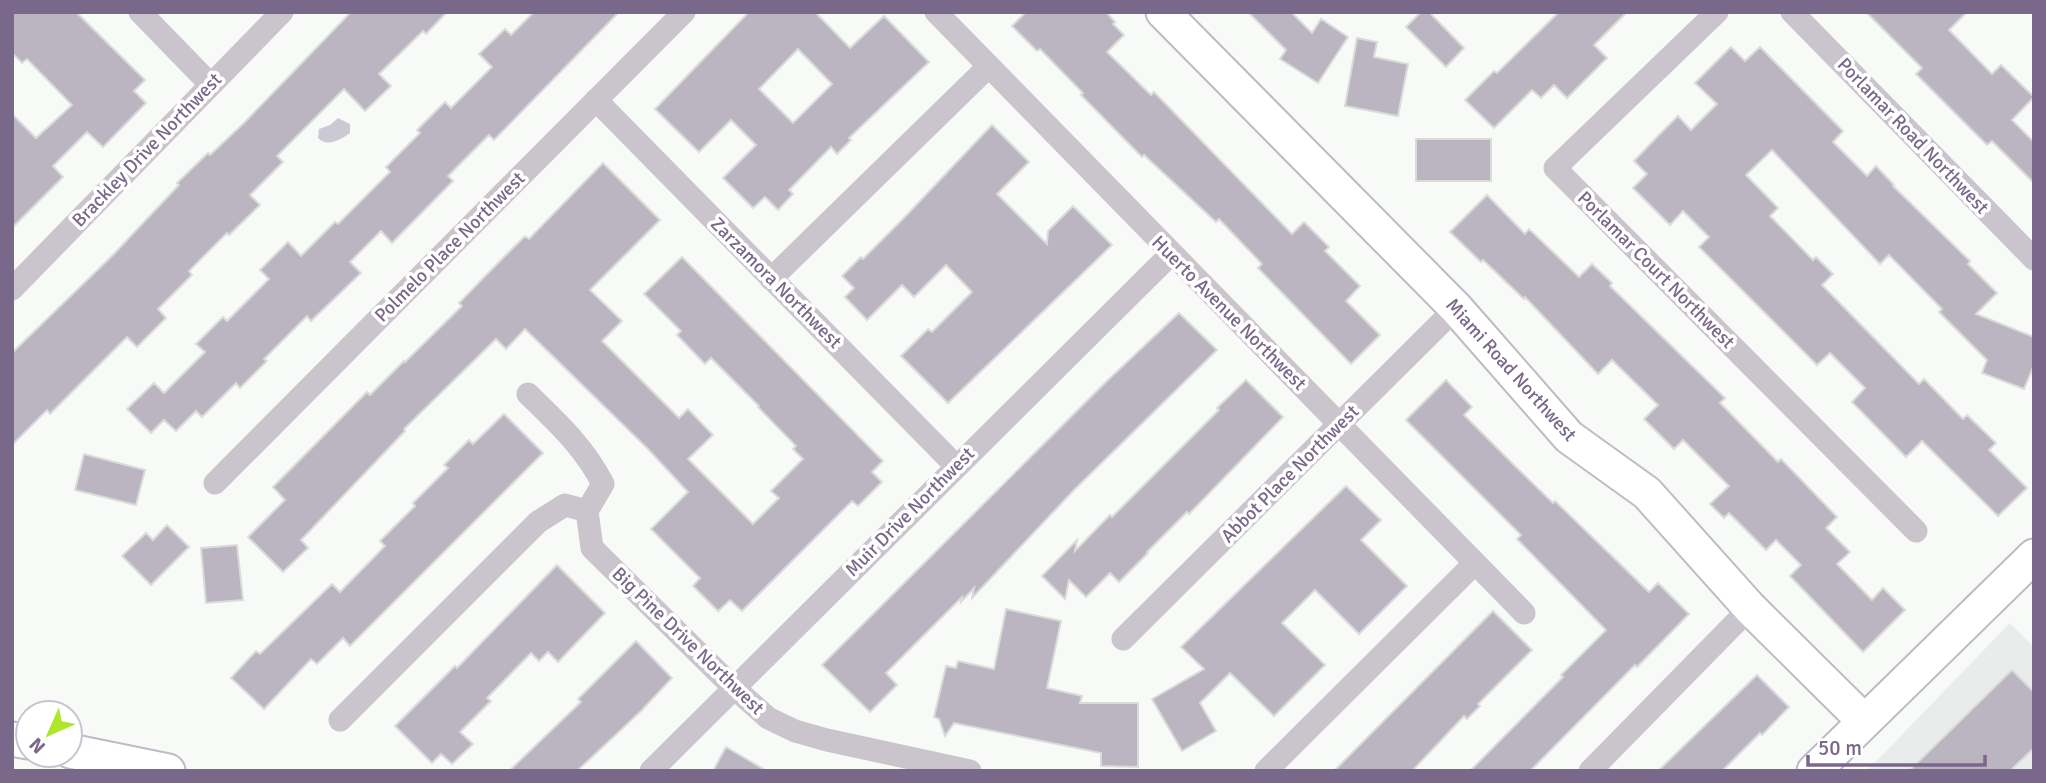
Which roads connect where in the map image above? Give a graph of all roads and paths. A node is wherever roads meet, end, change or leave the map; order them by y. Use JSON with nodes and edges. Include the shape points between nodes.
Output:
{"nodes":[{"id":1,"x":140,"y":12,"type":"edge"},
{"id":2,"x":282,"y":12,"type":"edge"},
{"id":3,"x":684,"y":12,"type":"edge"},
{"id":4,"x":936,"y":12,"type":"edge"},
{"id":5,"x":1163,"y":12,"type":"edge"},
{"id":6,"x":1717,"y":12,"type":"edge"},
{"id":7,"x":1792,"y":12,"type":"edge"},
{"id":8,"x":989,"y":66,"type":"junction"},
{"id":9,"x":210,"y":84,"type":"junction"},
{"id":10,"x":596,"y":100,"type":"junction"},
{"id":11,"x":1171,"y":254,"type":"junction"},
{"id":12,"x":2034,"y":259,"type":"edge"},
{"id":13,"x":771,"y":279,"type":"junction"},
{"id":14,"x":14,"y":283,"type":"edge"},
{"id":15,"x":1456,"y":308,"type":"junction"},
{"id":16,"x":528,"y":394,"type":"dead end"},
{"id":17,"x":1339,"y":425,"type":"junction"},
{"id":18,"x":956,"y":466,"type":"junction"},
{"id":19,"x":215,"y":483,"type":"dead end"},
{"id":20,"x":587,"y":510,"type":"junction"},
{"id":21,"x":1916,"y":531,"type":"dead end"},
{"id":22,"x":2034,"y":556,"type":"edge"},
{"id":23,"x":1475,"y":563,"type":"junction"},
{"id":24,"x":1750,"y":608,"type":"junction"},
{"id":25,"x":1524,"y":613,"type":"dead end"},
{"id":26,"x":1123,"y":639,"type":"dead end"},
{"id":27,"x":733,"y":687,"type":"junction"},
{"id":28,"x":340,"y":720,"type":"dead end"},
{"id":29,"x":1864,"y":720,"type":"junction"},
{"id":30,"x":84,"y":754,"type":"edge"},
{"id":31,"x":168,"y":771,"type":"edge"},
{"id":32,"x":651,"y":771,"type":"edge"},
{"id":33,"x":970,"y":771,"type":"edge"},
{"id":34,"x":1266,"y":771,"type":"edge"},
{"id":35,"x":1590,"y":771,"type":"edge"},
{"id":36,"x":1814,"y":771,"type":"edge"}],
"edges":[{"from":1,"to":9,"type":"street"},
{"from":2,"to":9,"type":"street","name":"Brackley Drive Northwest"},
{"from":3,"to":10,"type":"street","name":"Polmelo Place Northwest"},
{"from":4,"to":8,"type":"street","name":"Huerto Avenue Northwest"},
{"from":5,"to":15,"type":"street","name":"Miami Road Northwest"},
{"from":6,"to":21,"type":"street","name":"Porlamar Court Northwest","via":[[1555,168]]},
{"from":7,"to":12,"type":"street","name":"Porlamar Road Northwest"},
{"from":8,"to":11,"type":"street","name":"Huerto Avenue Northwest"},
{"from":8,"to":13,"type":"street"},
{"from":9,"to":14,"type":"street","name":"Brackley Drive Northwest"},
{"from":10,"to":13,"type":"street","name":"Zarzamora Northwest"},
{"from":10,"to":19,"type":"street","name":"Polmelo Place Northwest"},
{"from":11,"to":17,"type":"street","name":"Huerto Avenue Northwest"},
{"from":11,"to":18,"type":"street","name":"Muir Drive Northwest"},
{"from":13,"to":18,"type":"street","name":"Zarzamora Northwest"},
{"from":15,"to":17,"type":"street","name":"Abbot Place Northwest"},
{"from":15,"to":24,"type":"street","name":"Miami Road Northwest","via":[[1569,437],[1647,493]]},
{"from":16,"to":20,"type":"street","via":[[573,438],[603,484]]},
{"from":17,"to":23,"type":"street","name":"Huerto Avenue Northwest"},
{"from":17,"to":26,"type":"street","name":"Abbot Place Northwest"},
{"from":18,"to":27,"type":"street","name":"Muir Drive Northwest"},
{"from":20,"to":27,"type":"street","name":"Big Pine Drive Northwest","via":[[592,548]]},
{"from":20,"to":28,"type":"street","via":[[565,505],[538,522]]},
{"from":22,"to":29,"type":"street"},
{"from":23,"to":25,"type":"street","name":"Huerto Avenue Northwest"},
{"from":23,"to":34,"type":"street"},
{"from":24,"to":29,"type":"street","name":"Miami Road Northwest"},
{"from":24,"to":35,"type":"street"},
{"from":27,"to":32,"type":"street","name":"Muir Drive Northwest"},
{"from":27,"to":33,"type":"street","name":"Big Pine Drive Northwest","via":[[768,718],[795,731]]},
{"from":29,"to":36,"type":"street"},
{"from":30,"to":31,"type":"street"}]}
